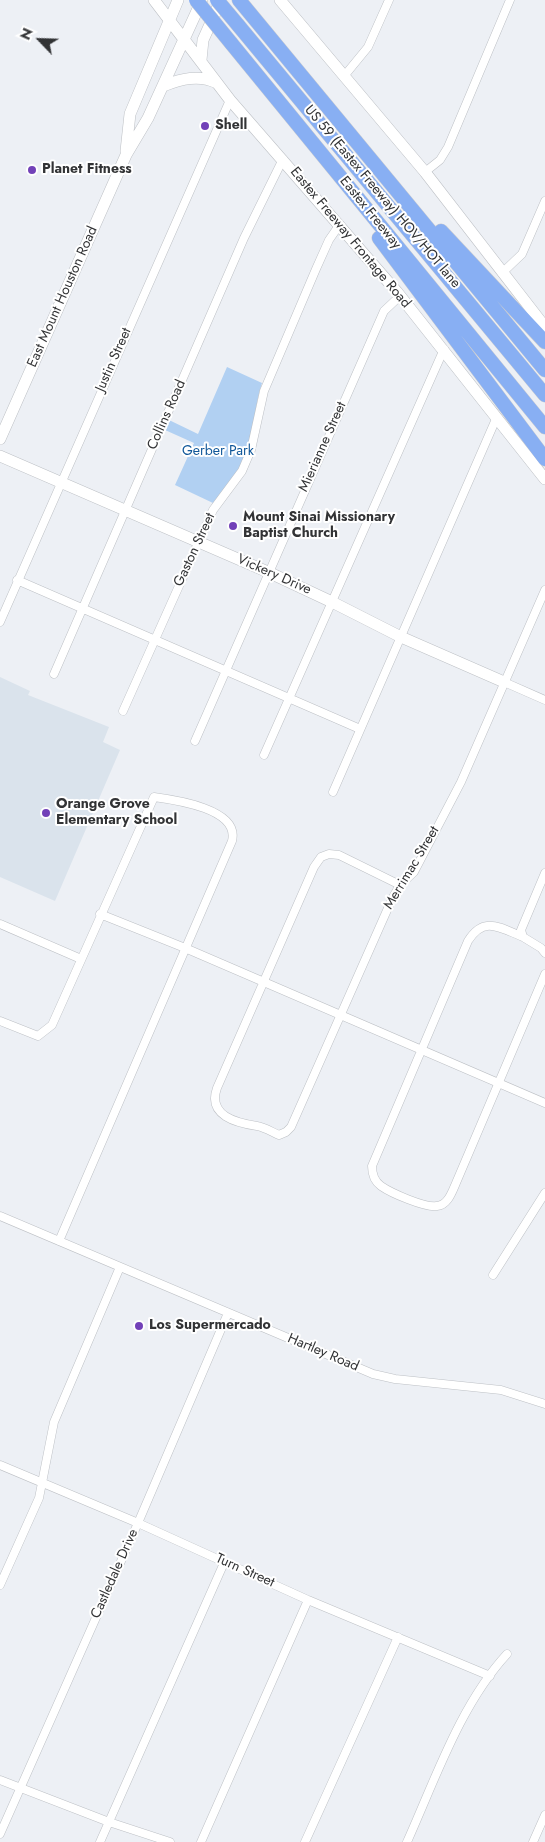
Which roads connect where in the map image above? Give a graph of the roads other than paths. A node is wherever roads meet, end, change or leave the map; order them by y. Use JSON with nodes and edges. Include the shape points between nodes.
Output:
{"nodes":[{"id":1,"x":154,"y":0,"type":"edge"},
{"id":2,"x":178,"y":0,"type":"edge"},
{"id":3,"x":196,"y":0,"type":"edge"},
{"id":4,"x":202,"y":0,"type":"edge"},
{"id":5,"x":219,"y":0,"type":"edge"},
{"id":6,"x":280,"y":0,"type":"edge"},
{"id":7,"x":389,"y":0,"type":"edge"},
{"id":8,"x":510,"y":0,"type":"edge"},
{"id":9,"x":242,"y":4,"type":"edge"},
{"id":10,"x":169,"y":18,"type":"junction"},
{"id":11,"x":184,"y":38,"type":"junction"},
{"id":12,"x":201,"y":60,"type":"junction"},
{"id":13,"x":345,"y":75,"type":"junction"},
{"id":14,"x":218,"y":83,"type":"junction"},
{"id":15,"x":162,"y":86,"type":"junction"},
{"id":16,"x":230,"y":100,"type":"junction"},
{"id":17,"x":134,"y":103,"type":"junction"},
{"id":18,"x":152,"y":110,"type":"junction"},
{"id":19,"x":126,"y":155,"type":"junction"},
{"id":20,"x":283,"y":159,"type":"junction"},
{"id":21,"x":424,"y":172,"type":"junction"},
{"id":22,"x":340,"y":177,"type":"junction"},
{"id":23,"x":398,"y":192,"type":"junction"},
{"id":24,"x":545,"y":201,"type":"edge"},
{"id":25,"x":338,"y":227,"type":"junction"},
{"id":26,"x":502,"y":273,"type":"junction"},
{"id":27,"x":400,"y":296,"type":"junction"},
{"id":28,"x":545,"y":327,"type":"edge"},
{"id":29,"x":545,"y":342,"type":"edge"},
{"id":30,"x":444,"y":349,"type":"junction"},
{"id":31,"x":545,"y":370,"type":"edge"},
{"id":32,"x":545,"y":395,"type":"edge"},
{"id":33,"x":496,"y":419,"type":"junction"},
{"id":34,"x":545,"y":426,"type":"edge"},
{"id":35,"x":0,"y":439,"type":"edge"},
{"id":36,"x":0,"y":456,"type":"edge"},
{"id":37,"x":545,"y":459,"type":"edge"},
{"id":38,"x":545,"y":479,"type":"edge"},
{"id":39,"x":60,"y":482,"type":"junction"},
{"id":40,"x":125,"y":510,"type":"junction"},
{"id":41,"x":198,"y":542,"type":"junction"},
{"id":42,"x":268,"y":572,"type":"junction"},
{"id":43,"x":17,"y":580,"type":"junction"},
{"id":44,"x":545,"y":590,"type":"edge"},
{"id":45,"x":332,"y":602,"type":"junction"},
{"id":46,"x":82,"y":608,"type":"junction"},
{"id":47,"x":0,"y":622,"type":"edge"},
{"id":48,"x":401,"y":638,"type":"junction"},
{"id":49,"x":155,"y":639,"type":"junction"},
{"id":50,"x":225,"y":670,"type":"junction"},
{"id":51,"x":54,"y":674,"type":"dead end"},
{"id":52,"x":504,"y":682,"type":"junction"},
{"id":53,"x":290,"y":698,"type":"junction"},
{"id":54,"x":545,"y":700,"type":"edge"},
{"id":55,"x":123,"y":711,"type":"dead end"},
{"id":56,"x":360,"y":729,"type":"junction"},
{"id":57,"x":195,"y":741,"type":"dead end"},
{"id":58,"x":264,"y":755,"type":"dead end"},
{"id":59,"x":333,"y":792,"type":"dead end"},
{"id":60,"x":545,"y":873,"type":"edge"},
{"id":61,"x":400,"y":884,"type":"junction"},
{"id":62,"x":100,"y":914,"type":"junction"},
{"id":63,"x":0,"y":924,"type":"edge"},
{"id":64,"x":522,"y":936,"type":"junction"},
{"id":65,"x":185,"y":948,"type":"junction"},
{"id":66,"x":545,"y":953,"type":"edge"},
{"id":67,"x":81,"y":959,"type":"junction"},
{"id":68,"x":545,"y":974,"type":"edge"},
{"id":69,"x":264,"y":982,"type":"junction"},
{"id":70,"x":341,"y":1015,"type":"junction"},
{"id":71,"x":0,"y":1021,"type":"edge"},
{"id":72,"x":421,"y":1050,"type":"junction"},
{"id":73,"x":499,"y":1083,"type":"junction"},
{"id":74,"x":545,"y":1103,"type":"edge"},
{"id":75,"x":545,"y":1193,"type":"edge"},
{"id":76,"x":0,"y":1216,"type":"edge"},
{"id":77,"x":59,"y":1241,"type":"junction"},
{"id":78,"x":120,"y":1267,"type":"junction"},
{"id":79,"x":493,"y":1275,"type":"dead end"},
{"id":80,"x":228,"y":1313,"type":"junction"},
{"id":81,"x":545,"y":1404,"type":"edge"},
{"id":82,"x":0,"y":1465,"type":"edge"},
{"id":83,"x":43,"y":1483,"type":"junction"},
{"id":84,"x":138,"y":1523,"type":"junction"},
{"id":85,"x":224,"y":1562,"type":"junction"},
{"id":86,"x":0,"y":1585,"type":"edge"},
{"id":87,"x":308,"y":1600,"type":"junction"},
{"id":88,"x":398,"y":1637,"type":"junction"},
{"id":89,"x":507,"y":1654,"type":"dead end"},
{"id":90,"x":490,"y":1676,"type":"junction"},
{"id":91,"x":0,"y":1780,"type":"edge"},
{"id":92,"x":21,"y":1788,"type":"junction"},
{"id":93,"x":545,"y":1815,"type":"edge"},
{"id":94,"x":109,"y":1822,"type":"junction"},
{"id":95,"x":0,"y":1834,"type":"edge"},
{"id":96,"x":100,"y":1842,"type":"edge"},
{"id":97,"x":170,"y":1842,"type":"edge"},
{"id":98,"x":201,"y":1842,"type":"edge"},
{"id":99,"x":305,"y":1842,"type":"edge"},
{"id":100,"x":407,"y":1842,"type":"edge"},
{"id":101,"x":533,"y":1842,"type":"edge"}],
"edges":[{"from":1,"to":10,"type":"main road","name":"Eastex Freeway Frontage Road"},
{"from":2,"to":10,"type":"main road","name":"East Mount Houston Road"},
{"from":3,"to":22,"type":"highway","name":"Eastex Freeway","bridge":true},
{"from":4,"to":11,"type":"main road","name":"East Mount Houston Road"},
{"from":5,"to":12,"type":"main road","via":[[203,40]]},
{"from":5,"to":32,"type":"highway","name":"US 59 (Eastex Freeway) HOV/HOT lane","bridge":true},
{"from":6,"to":13,"type":"main road"},
{"from":7,"to":13,"type":"street","via":[[368,47]]},
{"from":8,"to":21,"type":"street","via":[[448,147],[440,160]]},
{"from":9,"to":23,"type":"highway"},
{"from":10,"to":11,"type":"main road","name":"Eastex Freeway Frontage Road"},
{"from":10,"to":17,"type":"main road","name":"East Mount Houston Road"},
{"from":11,"to":12,"type":"main road","name":"Eastex Freeway Frontage Road"},
{"from":11,"to":15,"type":"main road","name":"East Mount Houston Road"},
{"from":12,"to":14,"type":"main road","name":"Eastex Freeway Frontage Road"},
{"from":13,"to":21,"type":"main road"},
{"from":14,"to":15,"type":"main road","via":[[189,78]]},
{"from":14,"to":16,"type":"main road","name":"Eastex Freeway Frontage Road"},
{"from":15,"to":18,"type":"main road","name":"East Mount Houston Road"},
{"from":16,"to":20,"type":"main road","name":"Eastex Freeway Frontage Road"},
{"from":16,"to":39,"type":"street","name":"Justin Street"},
{"from":17,"to":18,"type":"main road"},
{"from":17,"to":19,"type":"main road","name":"East Mount Houston Road"},
{"from":18,"to":19,"type":"main road","name":"East Mount Houston Road"},
{"from":19,"to":35,"type":"main road","name":"East Mount Houston Road"},
{"from":20,"to":25,"type":"main road","name":"Eastex Freeway Frontage Road"},
{"from":20,"to":40,"type":"street","name":"Collins Road","via":[[244,238]]},
{"from":21,"to":26,"type":"main road"},
{"from":22,"to":34,"type":"highway","name":"Eastex Freeway"},
{"from":22,"to":37,"type":"highway","via":[[349,200]]},
{"from":23,"to":29,"type":"highway","via":[[424,213]]},
{"from":23,"to":31,"type":"highway"},
{"from":24,"to":26,"type":"street","via":[[522,254]]},
{"from":25,"to":27,"type":"main road","name":"Eastex Freeway Frontage Road"},
{"from":25,"to":41,"type":"street","name":"Gaston Street","via":[[319,262],[264,391],[256,434],[242,472],[213,510]]},
{"from":26,"to":28,"type":"main road"},
{"from":27,"to":30,"type":"main road","name":"Eastex Freeway Frontage Road"},
{"from":27,"to":42,"type":"street","name":"Mierianne Street","via":[[384,311]]},
{"from":30,"to":33,"type":"main road","name":"Eastex Freeway Frontage Road"},
{"from":30,"to":45,"type":"street"},
{"from":33,"to":38,"type":"main road","name":"Eastex Freeway Frontage Road"},
{"from":33,"to":48,"type":"street"},
{"from":36,"to":39,"type":"main road","name":"Vickery Drive"},
{"from":39,"to":40,"type":"main road","name":"Vickery Drive"},
{"from":39,"to":43,"type":"street","name":"Justin Street"},
{"from":40,"to":41,"type":"main road","name":"Vickery Drive"},
{"from":40,"to":46,"type":"street","name":"Collins Road"},
{"from":41,"to":42,"type":"main road","name":"Vickery Drive"},
{"from":41,"to":49,"type":"street","name":"Gaston Street"},
{"from":42,"to":45,"type":"main road","name":"Vickery Drive"},
{"from":42,"to":50,"type":"street","name":"Mierianne Street"},
{"from":43,"to":46,"type":"street"},
{"from":43,"to":47,"type":"street","name":"Justin Street"},
{"from":44,"to":52,"type":"street","name":"Merrimac Street"},
{"from":45,"to":48,"type":"main road","name":"Vickery Drive"},
{"from":45,"to":53,"type":"street"},
{"from":46,"to":49,"type":"street"},
{"from":46,"to":51,"type":"street","name":"Collins Road"},
{"from":48,"to":52,"type":"main road","name":"Vickery Drive"},
{"from":48,"to":56,"type":"street"},
{"from":49,"to":50,"type":"street"},
{"from":49,"to":55,"type":"street","name":"Gaston Street"},
{"from":50,"to":53,"type":"street"},
{"from":50,"to":57,"type":"street","name":"Mierianne Street"},
{"from":52,"to":54,"type":"street","name":"Vickery Drive"},
{"from":52,"to":61,"type":"street","name":"Merrimac Street","via":[[461,782],[414,872]]},
{"from":53,"to":56,"type":"street"},
{"from":53,"to":58,"type":"street"},
{"from":56,"to":59,"type":"street"},
{"from":60,"to":64,"type":"street","via":[[521,930]]},
{"from":61,"to":69,"type":"street","via":[[339,855],[321,857],[294,910]]},
{"from":61,"to":70,"type":"street","name":"Merrimac Street"},
{"from":62,"to":65,"type":"street"},
{"from":62,"to":65,"type":"street","via":[[154,797],[184,801],[226,820],[233,835]]},
{"from":62,"to":67,"type":"street"},
{"from":63,"to":67,"type":"street"},
{"from":64,"to":66,"type":"street"},
{"from":64,"to":72,"type":"street","via":[[486,925],[474,932]]},
{"from":65,"to":69,"type":"street"},
{"from":65,"to":77,"type":"street"},
{"from":67,"to":71,"type":"street","via":[[52,1026],[38,1036]]},
{"from":68,"to":73,"type":"street"},
{"from":69,"to":70,"type":"street"},
{"from":69,"to":70,"type":"street","name":"Merrimac Street","via":[[215,1093],[221,1114],[244,1124],[279,1135],[286,1132],[298,1116]]},
{"from":70,"to":72,"type":"street"},
{"from":72,"to":73,"type":"street"},
{"from":72,"to":73,"type":"street","via":[[372,1166],[377,1182],[400,1194],[424,1204],[438,1206],[446,1201]]},
{"from":73,"to":74,"type":"street"},
{"from":75,"to":79,"type":"street"},
{"from":76,"to":77,"type":"street","name":"Hartley Road"},
{"from":77,"to":78,"type":"street","name":"Hartley Road"},
{"from":78,"to":80,"type":"street","name":"Hartley Road"},
{"from":78,"to":83,"type":"street","via":[[54,1422]]},
{"from":80,"to":81,"type":"street","name":"Hartley Road","via":[[383,1377],[502,1390]]},
{"from":80,"to":84,"type":"street","name":"Castledale Drive"},
{"from":82,"to":83,"type":"street","name":"Turn Street"},
{"from":83,"to":84,"type":"street","name":"Turn Street"},
{"from":83,"to":86,"type":"street"},
{"from":84,"to":85,"type":"street","name":"Turn Street"},
{"from":84,"to":92,"type":"street","name":"Castledale Drive"},
{"from":85,"to":87,"type":"street","name":"Turn Street"},
{"from":85,"to":94,"type":"street"},
{"from":87,"to":88,"type":"street","name":"Turn Street"},
{"from":87,"to":98,"type":"street"},
{"from":88,"to":90,"type":"street","name":"Turn Street"},
{"from":88,"to":99,"type":"street"},
{"from":89,"to":90,"type":"street"},
{"from":90,"to":100,"type":"street","via":[[453,1739]]},
{"from":91,"to":92,"type":"street"},
{"from":92,"to":94,"type":"street"},
{"from":92,"to":95,"type":"street","name":"Castledale Drive"},
{"from":93,"to":101,"type":"street"},
{"from":94,"to":96,"type":"street"},
{"from":94,"to":97,"type":"street"}]}
